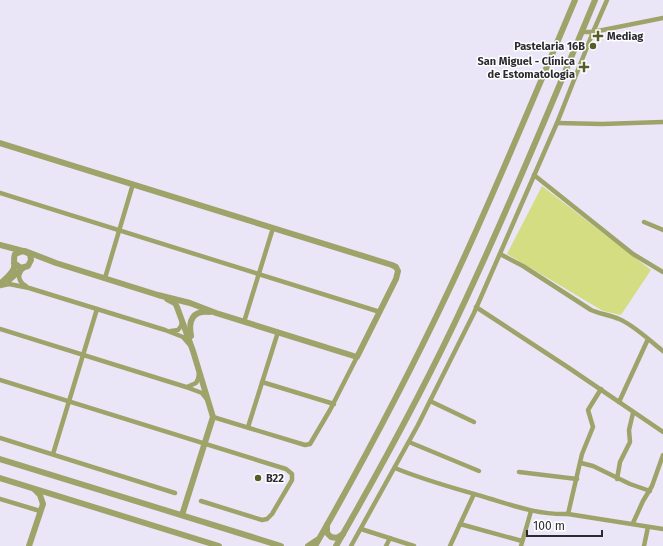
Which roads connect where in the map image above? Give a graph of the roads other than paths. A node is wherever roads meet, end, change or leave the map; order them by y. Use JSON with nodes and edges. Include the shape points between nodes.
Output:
{"nodes":[{"id":1,"x":575,"y":0,"type":"edge"},
{"id":2,"x":595,"y":0,"type":"edge"},
{"id":3,"x":607,"y":0,"type":"edge"},
{"id":4,"x":663,"y":18,"type":"edge"},
{"id":5,"x":582,"y":32,"type":"junction"},
{"id":6,"x":593,"y":32,"type":"junction"},
{"id":7,"x":663,"y":122,"type":"edge"},
{"id":8,"x":557,"y":123,"type":"junction"},
{"id":9,"x":0,"y":143,"type":"edge"},
{"id":10,"x":534,"y":175,"type":"junction"},
{"id":11,"x":133,"y":184,"type":"junction"},
{"id":12,"x":0,"y":193,"type":"edge"},
{"id":13,"x":644,"y":222,"type":"dead end"},
{"id":14,"x":273,"y":228,"type":"junction"},
{"id":15,"x":119,"y":230,"type":"junction"},
{"id":16,"x":663,"y":230,"type":"edge"},
{"id":17,"x":0,"y":246,"type":"edge"},
{"id":18,"x":24,"y":251,"type":"junction"},
{"id":19,"x":500,"y":254,"type":"junction"},
{"id":20,"x":14,"y":261,"type":"junction"},
{"id":21,"x":56,"y":263,"type":"junction"},
{"id":22,"x":29,"y":265,"type":"junction"},
{"id":23,"x":663,"y":266,"type":"edge"},
{"id":24,"x":23,"y":268,"type":"junction"},
{"id":25,"x":661,"y":271,"type":"edge"},
{"id":26,"x":259,"y":274,"type":"junction"},
{"id":27,"x":105,"y":278,"type":"junction"},
{"id":28,"x":0,"y":285,"type":"edge"},
{"id":29,"x":29,"y":288,"type":"junction"},
{"id":30,"x":158,"y":295,"type":"junction"},
{"id":31,"x":190,"y":303,"type":"junction"},
{"id":32,"x":476,"y":308,"type":"junction"},
{"id":33,"x":97,"y":309,"type":"junction"},
{"id":34,"x":380,"y":312,"type":"junction"},
{"id":35,"x":216,"y":313,"type":"junction"},
{"id":36,"x":180,"y":314,"type":"junction"},
{"id":37,"x":193,"y":317,"type":"junction"},
{"id":38,"x":244,"y":322,"type":"junction"},
{"id":39,"x":0,"y":329,"type":"edge"},
{"id":40,"x":166,"y":330,"type":"junction"},
{"id":41,"x":278,"y":332,"type":"junction"},
{"id":42,"x":648,"y":339,"type":"junction"},
{"id":43,"x":193,"y":351,"type":"junction"},
{"id":44,"x":663,"y":351,"type":"edge"},
{"id":45,"x":83,"y":355,"type":"junction"},
{"id":46,"x":358,"y":357,"type":"junction"},
{"id":47,"x":200,"y":372,"type":"junction"},
{"id":48,"x":0,"y":380,"type":"edge"},
{"id":49,"x":262,"y":382,"type":"junction"},
{"id":50,"x":186,"y":387,"type":"junction"},
{"id":51,"x":601,"y":389,"type":"junction"},
{"id":52,"x":430,"y":401,"type":"junction"},
{"id":53,"x":69,"y":402,"type":"junction"},
{"id":54,"x":619,"y":402,"type":"junction"},
{"id":55,"x":209,"y":404,"type":"junction"},
{"id":56,"x":334,"y":404,"type":"junction"},
{"id":57,"x":633,"y":413,"type":"junction"},
{"id":58,"x":213,"y":417,"type":"junction"},
{"id":59,"x":474,"y":422,"type":"dead end"},
{"id":60,"x":248,"y":427,"type":"junction"},
{"id":61,"x":663,"y":432,"type":"edge"},
{"id":62,"x":0,"y":438,"type":"edge"},
{"id":63,"x":409,"y":442,"type":"junction"},
{"id":64,"x":205,"y":444,"type":"junction"},
{"id":65,"x":53,"y":454,"type":"junction"},
{"id":66,"x":663,"y":455,"type":"edge"},
{"id":67,"x":0,"y":459,"type":"edge"},
{"id":68,"x":580,"y":463,"type":"junction"},
{"id":69,"x":395,"y":468,"type":"junction"},
{"id":70,"x":479,"y":471,"type":"dead end"},
{"id":71,"x":519,"y":472,"type":"dead end"},
{"id":72,"x":0,"y":478,"type":"edge"},
{"id":73,"x":577,"y":479,"type":"junction"},
{"id":74,"x":617,"y":479,"type":"junction"},
{"id":75,"x":33,"y":489,"type":"junction"},
{"id":76,"x":650,"y":491,"type":"junction"},
{"id":77,"x":175,"y":493,"type":"dead end"},
{"id":78,"x":474,"y":494,"type":"junction"},
{"id":79,"x":58,"y":497,"type":"junction"},
{"id":80,"x":0,"y":499,"type":"edge"},
{"id":81,"x":201,"y":501,"type":"dead end"},
{"id":82,"x":43,"y":504,"type":"junction"},
{"id":83,"x":531,"y":511,"type":"junction"},
{"id":84,"x":40,"y":512,"type":"junction"},
{"id":85,"x":568,"y":514,"type":"junction"},
{"id":86,"x":182,"y":515,"type":"junction"},
{"id":87,"x":633,"y":523,"type":"junction"},
{"id":88,"x":328,"y":524,"type":"junction"},
{"id":89,"x":460,"y":524,"type":"junction"},
{"id":90,"x":648,"y":527,"type":"junction"},
{"id":91,"x":361,"y":529,"type":"junction"},
{"id":92,"x":663,"y":529,"type":"edge"},
{"id":93,"x":344,"y":533,"type":"junction"},
{"id":94,"x":322,"y":534,"type":"junction"},
{"id":95,"x":390,"y":538,"type":"junction"},
{"id":96,"x":521,"y":544,"type":"edge"},
{"id":97,"x":275,"y":545,"type":"edge"},
{"id":98,"x":29,"y":546,"type":"edge"},
{"id":99,"x":219,"y":546,"type":"edge"},
{"id":100,"x":281,"y":546,"type":"edge"},
{"id":101,"x":308,"y":546,"type":"edge"},
{"id":102,"x":315,"y":546,"type":"edge"},
{"id":103,"x":336,"y":546,"type":"edge"},
{"id":104,"x":351,"y":546,"type":"edge"},
{"id":105,"x":386,"y":546,"type":"edge"},
{"id":106,"x":414,"y":546,"type":"edge"},
{"id":107,"x":450,"y":546,"type":"edge"},
{"id":108,"x":644,"y":546,"type":"edge"}],
"edges":[{"from":1,"to":88,"type":"street","via":[[449,289]]},
{"from":2,"to":5,"type":"street"},
{"from":3,"to":6,"type":"street"},
{"from":4,"to":6,"type":"street"},
{"from":5,"to":6,"type":"street"},
{"from":5,"to":93,"type":"street","via":[[464,302],[413,406]]},
{"from":6,"to":8,"type":"street"},
{"from":7,"to":8,"type":"street"},
{"from":8,"to":10,"type":"street"},
{"from":9,"to":11,"type":"street"},
{"from":10,"to":19,"type":"street"},
{"from":10,"to":25,"type":"street","via":[[633,254]]},
{"from":11,"to":14,"type":"street"},
{"from":11,"to":15,"type":"street"},
{"from":12,"to":15,"type":"street"},
{"from":13,"to":16,"type":"street"},
{"from":14,"to":26,"type":"street"},
{"from":14,"to":34,"type":"street","via":[[396,267],[397,276]]},
{"from":15,"to":26,"type":"street"},
{"from":15,"to":27,"type":"street"},
{"from":17,"to":18,"type":"street"},
{"from":17,"to":20,"type":"street","via":[[13,254]]},
{"from":18,"to":20,"type":"street","via":[[15,254]]},
{"from":18,"to":21,"type":"street"},
{"from":18,"to":22,"type":"street","via":[[31,257]]},
{"from":19,"to":32,"type":"street"},
{"from":19,"to":42,"type":"street","via":[[591,310],[618,319]]},
{"from":20,"to":24,"type":"street","via":[[18,267]]},
{"from":20,"to":28,"type":"street","via":[[14,268]]},
{"from":21,"to":22,"type":"street","via":[[39,260]]},
{"from":21,"to":27,"type":"street"},
{"from":22,"to":24,"type":"street"},
{"from":23,"to":25,"type":"street"},
{"from":24,"to":28,"type":"street"},
{"from":24,"to":29,"type":"street","via":[[19,279]]},
{"from":26,"to":34,"type":"street"},
{"from":26,"to":38,"type":"street"},
{"from":27,"to":30,"type":"street"},
{"from":28,"to":29,"type":"street"},
{"from":29,"to":33,"type":"street"},
{"from":30,"to":31,"type":"street"},
{"from":30,"to":36,"type":"street","via":[[172,301]]},
{"from":31,"to":35,"type":"street"},
{"from":31,"to":36,"type":"street","via":[[180,306]]},
{"from":31,"to":37,"type":"street","via":[[196,310]]},
{"from":32,"to":51,"type":"street"},
{"from":32,"to":52,"type":"street"},
{"from":33,"to":40,"type":"street"},
{"from":33,"to":45,"type":"street"},
{"from":34,"to":46,"type":"street"},
{"from":35,"to":37,"type":"street","via":[[202,312]]},
{"from":35,"to":38,"type":"street"},
{"from":36,"to":37,"type":"street","via":[[186,320]]},
{"from":36,"to":40,"type":"street","via":[[181,326],[178,330]]},
{"from":36,"to":43,"type":"street"},
{"from":37,"to":43,"type":"street","via":[[189,327]]},
{"from":38,"to":41,"type":"street"},
{"from":39,"to":45,"type":"street"},
{"from":40,"to":43,"type":"street","via":[[183,337]]},
{"from":41,"to":46,"type":"street"},
{"from":41,"to":49,"type":"street"},
{"from":42,"to":44,"type":"street"},
{"from":42,"to":54,"type":"street"},
{"from":43,"to":47,"type":"street"},
{"from":45,"to":50,"type":"street"},
{"from":45,"to":53,"type":"street"},
{"from":46,"to":56,"type":"street"},
{"from":47,"to":50,"type":"street","via":[[196,384]]},
{"from":47,"to":55,"type":"street"},
{"from":48,"to":53,"type":"street"},
{"from":49,"to":56,"type":"street"},
{"from":49,"to":60,"type":"street"},
{"from":50,"to":55,"type":"street","via":[[202,393]]},
{"from":51,"to":54,"type":"street"},
{"from":51,"to":68,"type":"street","via":[[588,410],[593,426]]},
{"from":52,"to":59,"type":"street"},
{"from":52,"to":63,"type":"street"},
{"from":53,"to":64,"type":"street"},
{"from":53,"to":65,"type":"street"},
{"from":54,"to":57,"type":"street"},
{"from":55,"to":58,"type":"street"},
{"from":56,"to":60,"type":"street","via":[[308,445]]},
{"from":57,"to":61,"type":"street"},
{"from":57,"to":74,"type":"street","via":[[629,430],[630,442],[620,462]]},
{"from":58,"to":60,"type":"street"},
{"from":58,"to":64,"type":"street"},
{"from":62,"to":65,"type":"street"},
{"from":63,"to":69,"type":"street"},
{"from":63,"to":70,"type":"street"},
{"from":64,"to":81,"type":"street","via":[[286,469],[291,472],[292,478],[272,514],[265,520]]},
{"from":64,"to":86,"type":"street"},
{"from":65,"to":77,"type":"street"},
{"from":66,"to":76,"type":"street"},
{"from":67,"to":86,"type":"street"},
{"from":68,"to":73,"type":"street"},
{"from":68,"to":74,"type":"street","via":[[598,468]]},
{"from":69,"to":78,"type":"street","via":[[431,482]]},
{"from":69,"to":91,"type":"street"},
{"from":71,"to":73,"type":"street"},
{"from":72,"to":75,"type":"street"},
{"from":73,"to":85,"type":"street"},
{"from":74,"to":76,"type":"street"},
{"from":75,"to":79,"type":"street"},
{"from":75,"to":82,"type":"street","via":[[40,495]]},
{"from":76,"to":87,"type":"street"},
{"from":78,"to":83,"type":"street"},
{"from":78,"to":89,"type":"street"},
{"from":79,"to":82,"type":"street","via":[[49,498]]},
{"from":79,"to":99,"type":"street"},
{"from":80,"to":84,"type":"street"},
{"from":82,"to":84,"type":"street"},
{"from":83,"to":85,"type":"street"},
{"from":83,"to":96,"type":"street"},
{"from":84,"to":98,"type":"street"},
{"from":85,"to":87,"type":"street"},
{"from":86,"to":97,"type":"street"},
{"from":87,"to":90,"type":"street"},
{"from":88,"to":93,"type":"street","via":[[327,533],[331,537],[337,538]]},
{"from":88,"to":94,"type":"street"},
{"from":89,"to":96,"type":"street"},
{"from":89,"to":107,"type":"street"},
{"from":90,"to":92,"type":"street"},
{"from":90,"to":108,"type":"street"},
{"from":91,"to":95,"type":"street"},
{"from":91,"to":104,"type":"street"},
{"from":93,"to":103,"type":"street"},
{"from":94,"to":101,"type":"street"},
{"from":94,"to":102,"type":"street"},
{"from":95,"to":105,"type":"street"},
{"from":95,"to":106,"type":"street"},
{"from":97,"to":100,"type":"street"}]}
